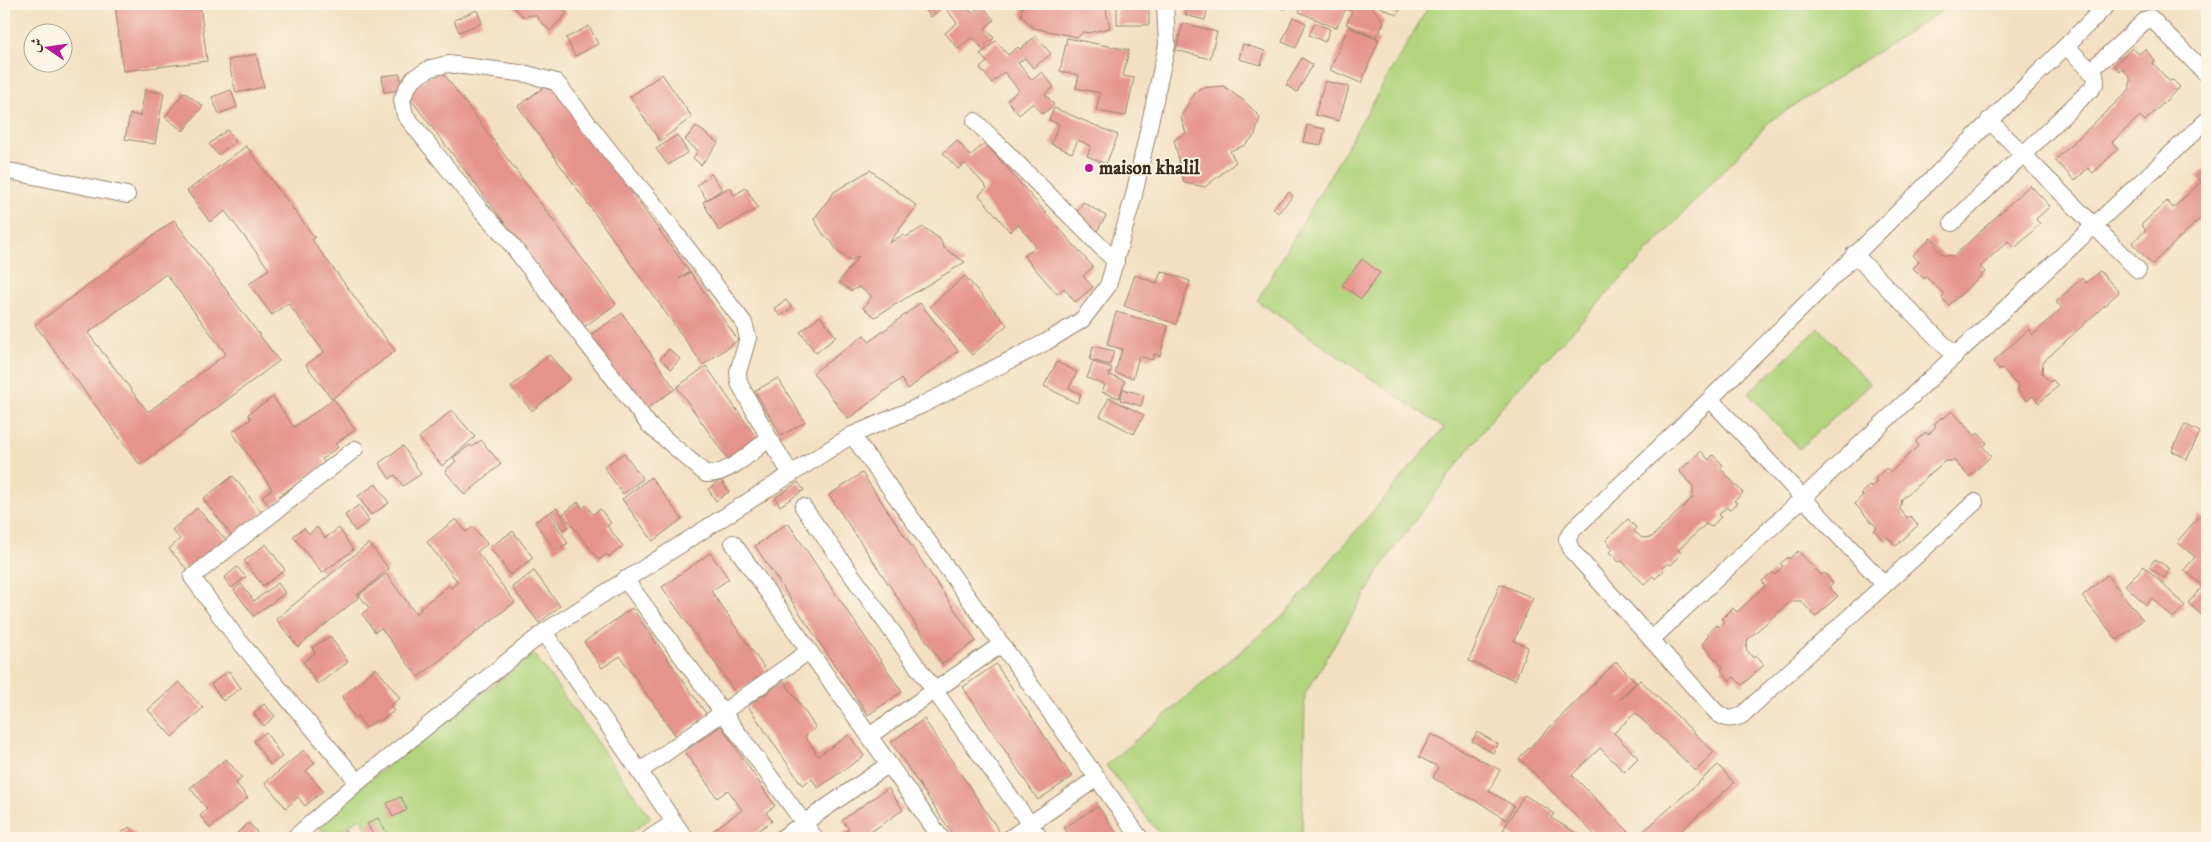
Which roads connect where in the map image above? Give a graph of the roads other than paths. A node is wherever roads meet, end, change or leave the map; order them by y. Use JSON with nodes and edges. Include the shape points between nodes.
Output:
{"nodes":[{"id":1,"x":1165,"y":4,"type":"edge"},
{"id":2,"x":2108,"y":4,"type":"edge"},
{"id":3,"x":2066,"y":46,"type":"junction"},
{"id":4,"x":2090,"y":71,"type":"junction"},
{"id":5,"x":2207,"y":75,"type":"edge"},
{"id":6,"x":1989,"y":120,"type":"junction"},
{"id":7,"x":2207,"y":120,"type":"edge"},
{"id":8,"x":975,"y":121,"type":"dead end"},
{"id":9,"x":2024,"y":155,"type":"junction"},
{"id":10,"x":4,"y":170,"type":"edge"},
{"id":11,"x":127,"y":195,"type":"dead end"},
{"id":12,"x":1952,"y":223,"type":"dead end"},
{"id":13,"x":2094,"y":225,"type":"junction"},
{"id":14,"x":1854,"y":254,"type":"junction"},
{"id":15,"x":1116,"y":262,"type":"junction"},
{"id":16,"x":2138,"y":270,"type":"dead end"},
{"id":17,"x":1955,"y":356,"type":"junction"},
{"id":18,"x":1710,"y":399,"type":"junction"},
{"id":19,"x":852,"y":435,"type":"junction"},
{"id":20,"x":769,"y":438,"type":"junction"},
{"id":21,"x":355,"y":449,"type":"dead end"},
{"id":22,"x":791,"y":474,"type":"junction"},
{"id":23,"x":1803,"y":498,"type":"junction"},
{"id":24,"x":1975,"y":502,"type":"dead end"},
{"id":25,"x":802,"y":507,"type":"dead end"},
{"id":26,"x":734,"y":544,"type":"dead end"},
{"id":27,"x":625,"y":580,"type":"junction"},
{"id":28,"x":1884,"y":584,"type":"junction"},
{"id":29,"x":544,"y":632,"type":"junction"},
{"id":30,"x":1652,"y":639,"type":"junction"},
{"id":31,"x":1002,"y":644,"type":"junction"},
{"id":32,"x":809,"y":651,"type":"junction"},
{"id":33,"x":934,"y":691,"type":"junction"},
{"id":34,"x":722,"y":713,"type":"junction"},
{"id":35,"x":869,"y":736,"type":"junction"},
{"id":36,"x":889,"y":764,"type":"junction"},
{"id":37,"x":639,"y":772,"type":"junction"},
{"id":38,"x":1097,"y":778,"type":"junction"},
{"id":39,"x":358,"y":782,"type":"junction"},
{"id":40,"x":673,"y":823,"type":"junction"},
{"id":41,"x":804,"y":823,"type":"junction"},
{"id":42,"x":1030,"y":824,"type":"junction"},
{"id":43,"x":294,"y":838,"type":"edge"},
{"id":44,"x":650,"y":838,"type":"edge"},
{"id":45,"x":685,"y":838,"type":"edge"},
{"id":46,"x":782,"y":838,"type":"edge"},
{"id":47,"x":815,"y":838,"type":"edge"},
{"id":48,"x":942,"y":838,"type":"edge"},
{"id":49,"x":1010,"y":838,"type":"edge"},
{"id":50,"x":1040,"y":838,"type":"edge"},
{"id":51,"x":1140,"y":838,"type":"edge"}],
"edges":[{"from":1,"to":15,"type":"street","via":[[1167,45]]},
{"from":2,"to":3,"type":"street"},
{"from":3,"to":4,"type":"street"},
{"from":3,"to":6,"type":"street"},
{"from":4,"to":5,"type":"street","via":[[2151,18]]},
{"from":4,"to":9,"type":"street","via":[[2096,82],[2092,88]]},
{"from":6,"to":9,"type":"street"},
{"from":6,"to":14,"type":"street"},
{"from":7,"to":13,"type":"street"},
{"from":8,"to":15,"type":"street"},
{"from":9,"to":12,"type":"street"},
{"from":9,"to":13,"type":"street"},
{"from":10,"to":11,"type":"street"},
{"from":13,"to":16,"type":"street"},
{"from":13,"to":17,"type":"street"},
{"from":14,"to":17,"type":"street"},
{"from":14,"to":18,"type":"street"},
{"from":15,"to":19,"type":"street","via":[[1108,286],[1082,320],[1046,342],[920,406]]},
{"from":17,"to":23,"type":"street"},
{"from":18,"to":23,"type":"street"},
{"from":18,"to":30,"type":"street","via":[[1572,530],[1567,539],[1572,551]]},
{"from":19,"to":22,"type":"street"},
{"from":19,"to":31,"type":"street"},
{"from":20,"to":20,"type":"street","via":[[739,383],[738,372],[748,338],[744,323],[556,82],[528,74],[448,64],[431,68],[414,78],[402,100],[405,115],[508,240],[649,425],[706,474],[712,475],[730,467]]},
{"from":20,"to":22,"type":"street"},
{"from":21,"to":39,"type":"street","via":[[192,577],[235,636]]},
{"from":22,"to":27,"type":"street"},
{"from":23,"to":28,"type":"street"},
{"from":23,"to":30,"type":"street"},
{"from":24,"to":28,"type":"street"},
{"from":25,"to":33,"type":"street"},
{"from":26,"to":32,"type":"street"},
{"from":27,"to":29,"type":"street"},
{"from":27,"to":34,"type":"street"},
{"from":28,"to":30,"type":"street","via":[[1741,716],[1735,718],[1723,717],[1717,712]]},
{"from":29,"to":37,"type":"street"},
{"from":29,"to":39,"type":"street"},
{"from":31,"to":33,"type":"street"},
{"from":31,"to":38,"type":"street"},
{"from":32,"to":34,"type":"street"},
{"from":32,"to":35,"type":"street"},
{"from":33,"to":35,"type":"street"},
{"from":33,"to":42,"type":"street"},
{"from":34,"to":37,"type":"street"},
{"from":34,"to":41,"type":"street"},
{"from":35,"to":36,"type":"street"},
{"from":36,"to":41,"type":"street"},
{"from":36,"to":48,"type":"street"},
{"from":37,"to":40,"type":"street"},
{"from":38,"to":42,"type":"street"},
{"from":38,"to":51,"type":"street"},
{"from":39,"to":43,"type":"street"},
{"from":40,"to":44,"type":"street"},
{"from":40,"to":45,"type":"street"},
{"from":41,"to":46,"type":"street"},
{"from":41,"to":47,"type":"street"},
{"from":42,"to":49,"type":"street"},
{"from":42,"to":50,"type":"street"}]}
